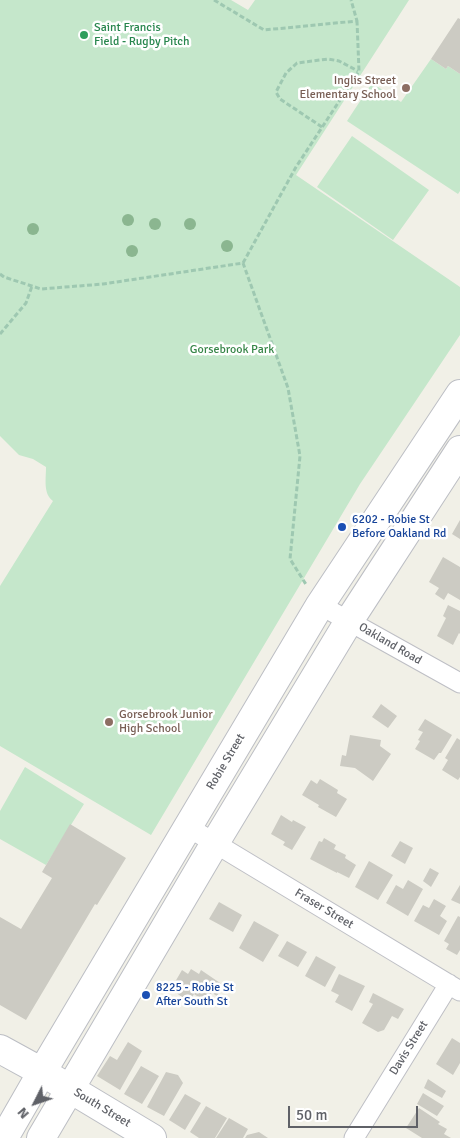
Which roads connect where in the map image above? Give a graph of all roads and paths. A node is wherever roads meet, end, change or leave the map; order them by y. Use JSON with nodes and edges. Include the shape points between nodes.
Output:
{"nodes":[{"id":1,"x":214,"y":0,"type":"edge"},
{"id":2,"x":352,"y":0,"type":"edge"},
{"id":3,"x":357,"y":21,"type":"junction"},
{"id":4,"x":359,"y":71,"type":"junction"},
{"id":5,"x":322,"y":127,"type":"junction"},
{"id":6,"x":243,"y":263,"type":"junction"},
{"id":7,"x":0,"y":274,"type":"edge"},
{"id":8,"x":32,"y":286,"type":"junction"},
{"id":9,"x":0,"y":334,"type":"edge"},
{"id":10,"x":460,"y":395,"type":"edge"},
{"id":11,"x":460,"y":450,"type":"edge"},
{"id":12,"x":320,"y":605,"type":"junction"},
{"id":13,"x":349,"y":620,"type":"junction"},
{"id":14,"x":460,"y":684,"type":"edge"},
{"id":15,"x":188,"y":827,"type":"junction"},
{"id":16,"x":216,"y":843,"type":"junction"},
{"id":17,"x":454,"y":987,"type":"edge"},
{"id":18,"x":0,"y":1049,"type":"edge"},
{"id":19,"x":42,"y":1072,"type":"junction"},
{"id":20,"x":70,"y":1089,"type":"junction"},
{"id":21,"x":4,"y":1138,"type":"edge"},
{"id":22,"x":41,"y":1138,"type":"edge"},
{"id":23,"x":152,"y":1138,"type":"edge"},
{"id":24,"x":354,"y":1138,"type":"edge"}],
"edges":[{"from":1,"to":3,"type":"path","via":[[264,30]]},
{"from":2,"to":3,"type":"path"},
{"from":3,"to":4,"type":"path"},
{"from":4,"to":5,"type":"path"},
{"from":4,"to":5,"type":"path","via":[[328,59],[297,63],[286,73],[276,92],[280,99]]},
{"from":5,"to":6,"type":"path"},
{"from":6,"to":8,"type":"path","via":[[102,284],[41,289]]},
{"from":6,"to":12,"type":"path","via":[[288,388],[300,456],[290,559]]},
{"from":7,"to":8,"type":"path"},
{"from":8,"to":9,"type":"path","via":[[26,303]]},
{"from":10,"to":12,"type":"main road","name":"Robie Street"},
{"from":11,"to":13,"type":"main road"},
{"from":12,"to":13,"type":"street","name":"Oakland Road"},
{"from":12,"to":15,"type":"main road","name":"Robie Street"},
{"from":13,"to":14,"type":"street","name":"Oakland Road"},
{"from":13,"to":16,"type":"main road"},
{"from":15,"to":16,"type":"street","name":"Fraser Street"},
{"from":15,"to":19,"type":"main road","name":"Robie Street"},
{"from":16,"to":17,"type":"street","name":"Fraser Street"},
{"from":16,"to":20,"type":"main road"},
{"from":17,"to":24,"type":"street","name":"Davis Street"},
{"from":18,"to":19,"type":"main road","name":"South Street"},
{"from":19,"to":20,"type":"main road","name":"South Street"},
{"from":19,"to":21,"type":"main road","name":"Robie Street"},
{"from":20,"to":22,"type":"main road"},
{"from":20,"to":23,"type":"main road","name":"South Street"}]}
